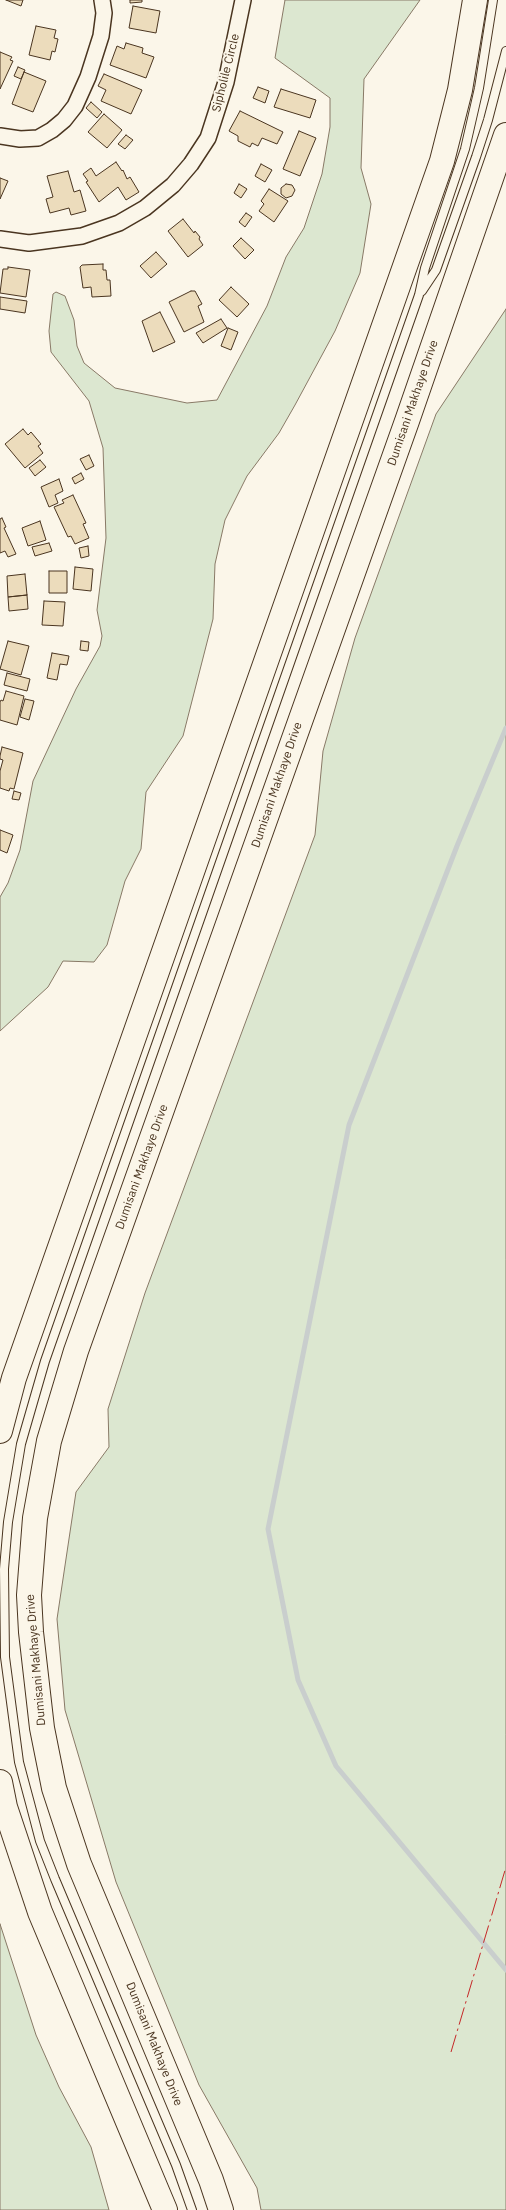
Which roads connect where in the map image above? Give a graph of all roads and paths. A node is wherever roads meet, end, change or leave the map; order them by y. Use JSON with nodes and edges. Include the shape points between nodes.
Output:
{"nodes":[{"id":1,"x":102,"y":0,"type":"edge"},
{"id":2,"x":242,"y":0,"type":"edge"},
{"id":3,"x":475,"y":0,"type":"edge"},
{"id":4,"x":492,"y":0,"type":"edge"},
{"id":5,"x":506,"y":51,"type":"edge"},
{"id":6,"x":506,"y":135,"type":"edge"},
{"id":7,"x":0,"y":136,"type":"edge"},
{"id":8,"x":0,"y":238,"type":"edge"},
{"id":9,"x":420,"y":295,"type":"junction"},
{"id":10,"x":0,"y":1431,"type":"edge"},
{"id":11,"x":0,"y":1782,"type":"edge"},
{"id":12,"x":165,"y":2210,"type":"edge"},
{"id":13,"x":192,"y":2210,"type":"edge"},
{"id":14,"x":221,"y":2210,"type":"edge"}],
"edges":[{"from":1,"to":7,"type":"street","via":[[101,36],[75,106],[64,120],[38,138]]},
{"from":2,"to":8,"type":"street","name":"Sipholile Circle","via":[[226,82],[208,138],[173,185],[145,208],[119,223],[82,236],[29,243]]},
{"from":3,"to":10,"type":"main road","via":[[460,90],[442,161],[14,1378]]},
{"from":4,"to":9,"type":"lane","via":[[465,149],[425,268]]},
{"from":5,"to":9,"type":"lane","via":[[488,120],[460,204],[436,270]]},
{"from":6,"to":14,"type":"main road","name":"Dumisani Makhaye Drive","via":[[76,1351],[49,1441],[35,1518],[30,1579],[31,1632],[42,1728],[54,1788],[79,1864]]},
{"from":9,"to":13,"type":"lane","via":[[44,1361],[21,1444],[8,1522],[4,1569],[5,1657],[19,1762],[32,1813],[54,1879],[176,2165]]},
{"from":11,"to":12,"type":"main road","via":[[5,1807],[40,1912]]}]}
